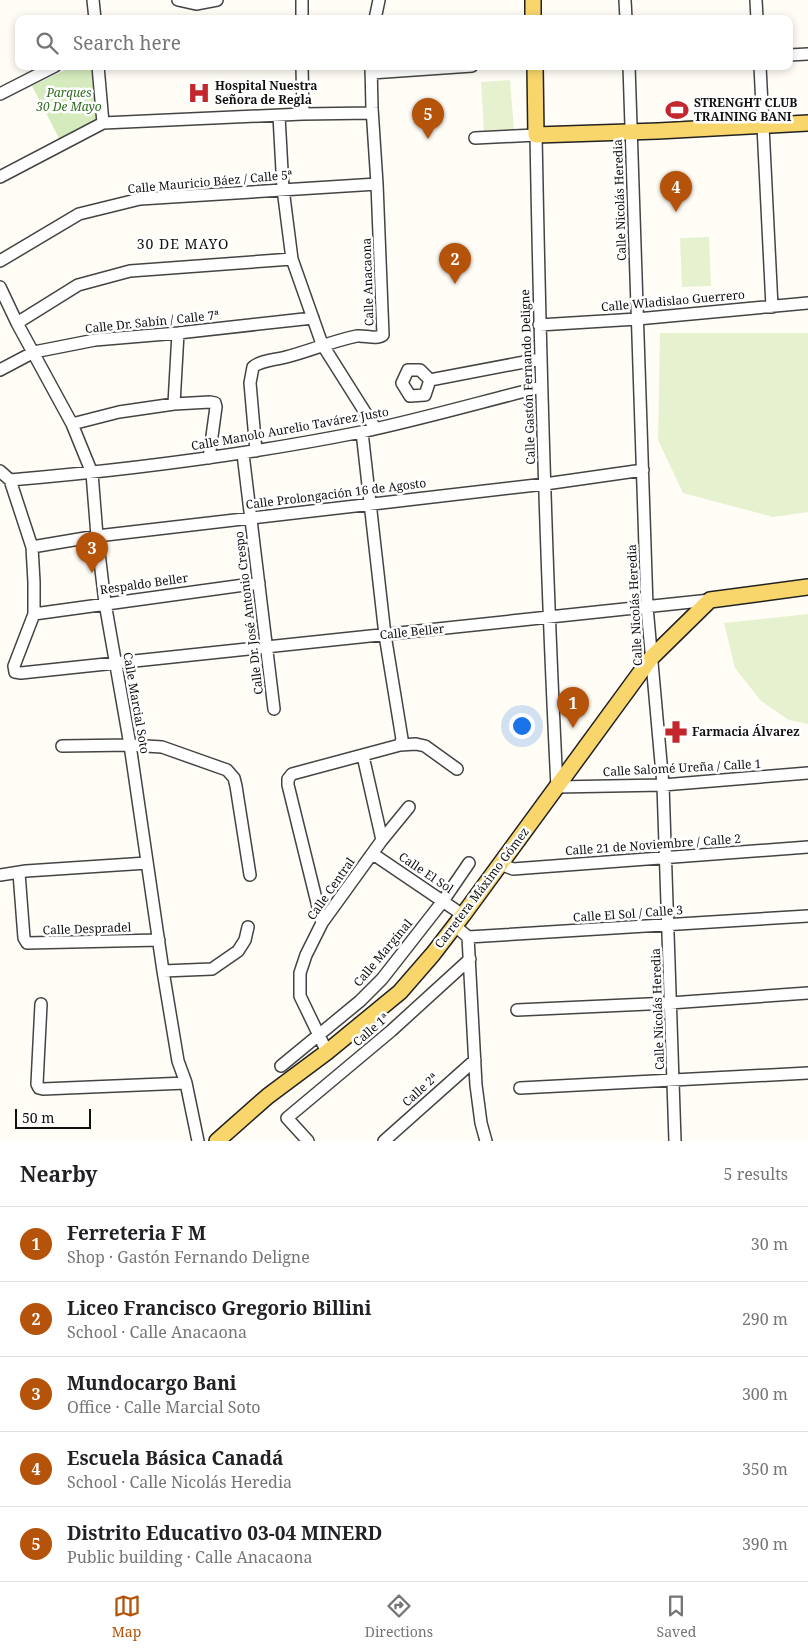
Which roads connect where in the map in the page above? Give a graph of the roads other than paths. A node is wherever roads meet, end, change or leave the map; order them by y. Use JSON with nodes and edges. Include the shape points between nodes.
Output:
{"nodes":[{"id":1,"x":93,"y":0,"type":"edge"},
{"id":2,"x":178,"y":0,"type":"edge"},
{"id":3,"x":217,"y":0,"type":"edge"},
{"id":4,"x":302,"y":0,"type":"edge"},
{"id":5,"x":379,"y":0,"type":"edge"},
{"id":6,"x":532,"y":0,"type":"edge"},
{"id":7,"x":625,"y":0,"type":"edge"},
{"id":8,"x":756,"y":0,"type":"edge"},
{"id":9,"x":95,"y":15,"type":"edge"},
{"id":10,"x":302,"y":15,"type":"edge"},
{"id":11,"x":376,"y":15,"type":"edge"},
{"id":12,"x":533,"y":15,"type":"edge"},
{"id":13,"x":626,"y":15,"type":"edge"},
{"id":14,"x":757,"y":15,"type":"edge"},
{"id":15,"x":808,"y":54,"type":"edge"},
{"id":16,"x":793,"y":55,"type":"edge"},
{"id":17,"x":47,"y":70,"type":"edge"},
{"id":18,"x":98,"y":70,"type":"edge"},
{"id":19,"x":302,"y":70,"type":"edge"},
{"id":20,"x":371,"y":70,"type":"edge"},
{"id":21,"x":535,"y":70,"type":"edge"},
{"id":22,"x":629,"y":70,"type":"edge"},
{"id":23,"x":760,"y":70,"type":"edge"},
{"id":24,"x":0,"y":94,"type":"edge"},
{"id":25,"x":372,"y":113,"type":"junction"},
{"id":26,"x":303,"y":114,"type":"junction"},
{"id":27,"x":279,"y":116,"type":"junction"},
{"id":28,"x":103,"y":123,"type":"junction"},
{"id":29,"x":808,"y":123,"type":"edge"},
{"id":30,"x":763,"y":125,"type":"junction"},
{"id":31,"x":632,"y":132,"type":"junction"},
{"id":32,"x":536,"y":135,"type":"junction"},
{"id":33,"x":475,"y":138,"type":"dead end"},
{"id":34,"x":0,"y":177,"type":"edge"},
{"id":35,"x":377,"y":184,"type":"junction"},
{"id":36,"x":283,"y":189,"type":"junction"},
{"id":37,"x":292,"y":259,"type":"junction"},
{"id":38,"x":0,"y":261,"type":"edge"},
{"id":39,"x":0,"y":287,"type":"edge"},
{"id":40,"x":808,"y":303,"type":"edge"},
{"id":41,"x":772,"y":307,"type":"junction"},
{"id":42,"x":313,"y":318,"type":"junction"},
{"id":43,"x":637,"y":319,"type":"junction"},
{"id":44,"x":17,"y":323,"type":"junction"},
{"id":45,"x":540,"y":324,"type":"junction"},
{"id":46,"x":178,"y":333,"type":"junction"},
{"id":47,"x":322,"y":344,"type":"junction"},
{"id":48,"x":34,"y":352,"type":"junction"},
{"id":49,"x":540,"y":359,"type":"junction"},
{"id":50,"x":0,"y":370,"type":"edge"},
{"id":51,"x":430,"y":380,"type":"dead end"},
{"id":52,"x":541,"y":386,"type":"junction"},
{"id":53,"x":174,"y":404,"type":"junction"},
{"id":54,"x":72,"y":424,"type":"junction"},
{"id":55,"x":375,"y":428,"type":"junction"},
{"id":56,"x":362,"y":432,"type":"junction"},
{"id":57,"x":256,"y":451,"type":"junction"},
{"id":58,"x":243,"y":454,"type":"junction"},
{"id":59,"x":209,"y":458,"type":"junction"},
{"id":60,"x":643,"y":470,"type":"junction"},
{"id":61,"x":0,"y":471,"type":"edge"},
{"id":62,"x":92,"y":473,"type":"junction"},
{"id":63,"x":10,"y":480,"type":"junction"},
{"id":64,"x":545,"y":484,"type":"junction"},
{"id":65,"x":370,"y":504,"type":"junction"},
{"id":66,"x":251,"y":518,"type":"junction"},
{"id":67,"x":96,"y":536,"type":"junction"},
{"id":68,"x":32,"y":547,"type":"junction"},
{"id":69,"x":259,"y":583,"type":"junction"},
{"id":70,"x":808,"y":587,"type":"edge"},
{"id":71,"x":710,"y":600,"type":"junction"},
{"id":72,"x":105,"y":603,"type":"junction"},
{"id":73,"x":646,"y":607,"type":"junction"},
{"id":74,"x":34,"y":614,"type":"junction"},
{"id":75,"x":548,"y":617,"type":"junction"},
{"id":76,"x":385,"y":635,"type":"junction"},
{"id":77,"x":267,"y":648,"type":"junction"},
{"id":78,"x":651,"y":658,"type":"junction"},
{"id":79,"x":115,"y":664,"type":"junction"},
{"id":80,"x":274,"y":709,"type":"dead end"},
{"id":81,"x":130,"y":745,"type":"junction"},
{"id":82,"x":400,"y":745,"type":"junction"},
{"id":83,"x":62,"y":746,"type":"dead end"},
{"id":84,"x":362,"y":756,"type":"junction"},
{"id":85,"x":457,"y":769,"type":"dead end"},
{"id":86,"x":808,"y":774,"type":"edge"},
{"id":87,"x":663,"y":785,"type":"junction"},
{"id":88,"x":557,"y":787,"type":"junction"},
{"id":89,"x":409,"y":807,"type":"dead end"},
{"id":90,"x":382,"y":840,"type":"junction"},
{"id":91,"x":808,"y":847,"type":"edge"},
{"id":92,"x":373,"y":854,"type":"junction"},
{"id":93,"x":667,"y":858,"type":"junction"},
{"id":94,"x":147,"y":863,"type":"junction"},
{"id":95,"x":469,"y":863,"type":"dead end"},
{"id":96,"x":500,"y":864,"type":"junction"},
{"id":97,"x":19,"y":873,"type":"junction"},
{"id":98,"x":0,"y":875,"type":"edge"},
{"id":99,"x":250,"y":875,"type":"dead end"},
{"id":100,"x":443,"y":901,"type":"junction"},
{"id":101,"x":808,"y":916,"type":"edge"},
{"id":102,"x":458,"y":920,"type":"junction"},
{"id":103,"x":322,"y":923,"type":"junction"},
{"id":104,"x":669,"y":925,"type":"junction"},
{"id":105,"x":248,"y":927,"type":"dead end"},
{"id":106,"x":468,"y":938,"type":"junction"},
{"id":107,"x":159,"y":940,"type":"junction"},
{"id":108,"x":470,"y":959,"type":"junction"},
{"id":109,"x":163,"y":971,"type":"junction"},
{"id":110,"x":808,"y":993,"type":"edge"},
{"id":111,"x":670,"y":1003,"type":"junction"},
{"id":112,"x":41,"y":1004,"type":"dead end"},
{"id":113,"x":517,"y":1010,"type":"dead end"},
{"id":114,"x":318,"y":1034,"type":"junction"},
{"id":115,"x":327,"y":1052,"type":"junction"},
{"id":116,"x":475,"y":1060,"type":"junction"},
{"id":117,"x":281,"y":1066,"type":"dead end"},
{"id":118,"x":808,"y":1073,"type":"edge"},
{"id":119,"x":674,"y":1080,"type":"junction"},
{"id":120,"x":186,"y":1083,"type":"junction"},
{"id":121,"x":520,"y":1088,"type":"dead end"},
{"id":122,"x":198,"y":1141,"type":"edge"},
{"id":123,"x":217,"y":1141,"type":"edge"},
{"id":124,"x":308,"y":1141,"type":"edge"},
{"id":125,"x":384,"y":1141,"type":"edge"},
{"id":126,"x":486,"y":1141,"type":"edge"},
{"id":127,"x":675,"y":1141,"type":"edge"}],
"edges":[{"from":1,"to":9,"type":"street"},
{"from":2,"to":3,"type":"street","via":[[196,4]]},
{"from":4,"to":10,"type":"street"},
{"from":5,"to":11,"type":"street"},
{"from":6,"to":12,"type":"main road"},
{"from":7,"to":13,"type":"street"},
{"from":8,"to":14,"type":"street"},
{"from":15,"to":16,"type":"street"},
{"from":17,"to":24,"type":"street"},
{"from":18,"to":28,"type":"street"},
{"from":19,"to":26,"type":"street"},
{"from":20,"to":25,"type":"street","name":"Calle Anacaona"},
{"from":21,"to":32,"type":"main road"},
{"from":22,"to":31,"type":"street","name":"Calle Nicolás Heredia"},
{"from":23,"to":30,"type":"street"},
{"from":25,"to":26,"type":"street"},
{"from":25,"to":35,"type":"street","name":"Calle Anacaona"},
{"from":26,"to":27,"type":"street"},
{"from":27,"to":28,"type":"street"},
{"from":27,"to":36,"type":"street"},
{"from":28,"to":34,"type":"street"},
{"from":29,"to":30,"type":"main road"},
{"from":30,"to":31,"type":"main road"},
{"from":30,"to":41,"type":"street"},
{"from":31,"to":32,"type":"main road"},
{"from":31,"to":43,"type":"street","name":"Calle Nicolás Heredia"},
{"from":32,"to":33,"type":"street"},
{"from":32,"to":45,"type":"street","name":"Calle Gastón Fernando Deligne"},
{"from":35,"to":36,"type":"street","name":"Calle Mauricio Báez / Calle 5ª"},
{"from":35,"to":47,"type":"street","name":"Calle Anacaona","via":[[383,335]]},
{"from":36,"to":37,"type":"street"},
{"from":36,"to":38,"type":"street","name":"Calle Mauricio Báez / Calle 5ª","via":[[140,199],[79,214]]},
{"from":37,"to":42,"type":"street"},
{"from":37,"to":44,"type":"street","via":[[130,271],[78,285]]},
{"from":39,"to":44,"type":"street","name":"Calle Marcial Soto"},
{"from":40,"to":41,"type":"street","name":"Calle Wladislao Guerrero"},
{"from":41,"to":43,"type":"street","name":"Calle Wladislao Guerrero"},
{"from":42,"to":46,"type":"street","name":"Calle Dr. Sabín / Calle 7ª"},
{"from":42,"to":47,"type":"street"},
{"from":43,"to":45,"type":"street","name":"Calle Wladislao Guerrero"},
{"from":43,"to":60,"type":"street","name":"Calle Nicolás Heredia"},
{"from":44,"to":48,"type":"street","name":"Calle Marcial Soto"},
{"from":45,"to":49,"type":"street","name":"Calle Gastón Fernando Deligne"},
{"from":46,"to":48,"type":"street","name":"Calle Dr. Sabín / Calle 7ª","via":[[95,340]]},
{"from":46,"to":53,"type":"street"},
{"from":47,"to":55,"type":"street"},
{"from":47,"to":57,"type":"street","name":"Calle Anacaona","via":[[252,368],[250,383]]},
{"from":48,"to":50,"type":"street","name":"Calle Dr. Sabín / Calle 7ª"},
{"from":48,"to":54,"type":"street","name":"Calle Marcial Soto"},
{"from":49,"to":51,"type":"street"},
{"from":49,"to":52,"type":"street","name":"Calle Gastón Fernando Deligne"},
{"from":52,"to":55,"type":"street","name":"Calle Manolo Aurelio Tavárez Justo"},
{"from":52,"to":64,"type":"street","name":"Calle Gastón Fernando Deligne"},
{"from":53,"to":54,"type":"street","via":[[119,412]]},
{"from":53,"to":59,"type":"street","via":[[215,403]]},
{"from":54,"to":62,"type":"street","name":"Calle Marcial Soto"},
{"from":55,"to":56,"type":"street","name":"Calle Manolo Aurelio Tavárez Justo"},
{"from":56,"to":57,"type":"street","name":"Calle Manolo Aurelio Tavárez Justo"},
{"from":56,"to":65,"type":"street"},
{"from":57,"to":58,"type":"street","name":"Calle Manolo Aurelio Tavárez Justo"},
{"from":58,"to":59,"type":"street","name":"Calle Manolo Aurelio Tavárez Justo"},
{"from":58,"to":66,"type":"street","name":"Calle Dr. José Antonio Crespo"},
{"from":59,"to":62,"type":"street","name":"Calle Manolo Aurelio Tavárez Justo"},
{"from":60,"to":64,"type":"street","name":"Calle Prolongación 16 de Agosto"},
{"from":60,"to":73,"type":"street","name":"Calle Nicolás Heredia"},
{"from":61,"to":63,"type":"street"},
{"from":62,"to":63,"type":"street","name":"Calle Manolo Aurelio Tavárez Justo"},
{"from":62,"to":67,"type":"street","name":"Calle Marcial Soto"},
{"from":63,"to":68,"type":"street"},
{"from":64,"to":65,"type":"street","name":"Calle Prolongación 16 de Agosto"},
{"from":64,"to":75,"type":"street","name":"Calle Gastón Fernando Deligne"},
{"from":65,"to":66,"type":"street","name":"Calle Prolongación 16 de Agosto"},
{"from":65,"to":76,"type":"street"},
{"from":66,"to":67,"type":"street","name":"Calle Prolongación 16 de Agosto"},
{"from":66,"to":69,"type":"street","name":"Calle Dr. José Antonio Crespo"},
{"from":67,"to":68,"type":"street","name":"Calle Prolongación 16 de Agosto"},
{"from":67,"to":72,"type":"street","name":"Calle Marcial Soto"},
{"from":68,"to":74,"type":"street"},
{"from":69,"to":72,"type":"street","name":"Respaldo Beller"},
{"from":69,"to":77,"type":"street","name":"Calle Dr. José Antonio Crespo"},
{"from":70,"to":71,"type":"main road","name":"Calle Beller"},
{"from":71,"to":73,"type":"street","name":"Calle Beller"},
{"from":71,"to":78,"type":"main road","name":"Carretera Máximo Gómez"},
{"from":72,"to":74,"type":"street","name":"Respaldo Beller"},
{"from":72,"to":79,"type":"street","name":"Calle Marcial Soto"},
{"from":73,"to":75,"type":"street","name":"Calle Beller"},
{"from":73,"to":78,"type":"street","name":"Calle Nicolás Heredia"},
{"from":74,"to":79,"type":"street","name":"Calle Beller","via":[[14,666],[15,672]]},
{"from":75,"to":76,"type":"street","name":"Calle Beller"},
{"from":75,"to":88,"type":"street","name":"Calle Gastón Fernando Deligne"},
{"from":76,"to":77,"type":"street","name":"Calle Beller"},
{"from":76,"to":82,"type":"street","via":[[402,739]]},
{"from":77,"to":79,"type":"street","name":"Calle Beller"},
{"from":77,"to":80,"type":"street","name":"Calle Dr. José Antonio Crespo"},
{"from":78,"to":87,"type":"street","name":"Calle Nicolás Heredia"},
{"from":78,"to":88,"type":"main road","name":"Carretera Máximo Gómez"},
{"from":79,"to":81,"type":"street","name":"Calle Marcial Soto"},
{"from":81,"to":83,"type":"street"},
{"from":81,"to":94,"type":"street","name":"Calle Marcial Soto"},
{"from":81,"to":99,"type":"street","via":[[162,747],[227,770],[236,786]]},
{"from":82,"to":84,"type":"street"},
{"from":82,"to":85,"type":"street","via":[[425,746]]},
{"from":84,"to":90,"type":"street"},
{"from":84,"to":103,"type":"street","via":[[292,774],[288,779]]},
{"from":86,"to":87,"type":"street","name":"Calle Salomé Ureña / Calle 1"},
{"from":87,"to":88,"type":"street","name":"Calle Salomé Ureña / Calle 1"},
{"from":87,"to":93,"type":"street","name":"Calle Nicolás Heredia"},
{"from":88,"to":96,"type":"main road","name":"Carretera Máximo Gómez"},
{"from":89,"to":90,"type":"street","name":"Calle Central"},
{"from":90,"to":92,"type":"street","name":"Calle Central"},
{"from":91,"to":93,"type":"street","name":"Calle 21 de Noviembre / Calle 2"},
{"from":92,"to":100,"type":"street","name":"Calle El Sol"},
{"from":92,"to":103,"type":"street","name":"Calle Central"},
{"from":93,"to":96,"type":"street","name":"Calle 21 de Noviembre / Calle 2","via":[[513,869]]},
{"from":93,"to":104,"type":"street","name":"Calle Nicolás Heredia"},
{"from":94,"to":97,"type":"street"},
{"from":94,"to":107,"type":"street","name":"Calle Marcial Soto"},
{"from":95,"to":100,"type":"street","name":"Calle Marginal"},
{"from":96,"to":102,"type":"main road","name":"Carretera Máximo Gómez"},
{"from":97,"to":98,"type":"street"},
{"from":97,"to":107,"type":"street","name":"Calle Despradel","via":[[27,943]]},
{"from":100,"to":102,"type":"street","name":"Calle El Sol"},
{"from":100,"to":114,"type":"street","name":"Calle Marginal","via":[[382,979]]},
{"from":101,"to":104,"type":"street","name":"Calle El Sol / Calle 3"},
{"from":102,"to":106,"type":"street"},
{"from":102,"to":115,"type":"main road","name":"Carretera Máximo Gómez","via":[[400,992]]},
{"from":103,"to":114,"type":"street","name":"Calle Central","via":[[300,973],[300,996]]},
{"from":104,"to":106,"type":"street","name":"Calle El Sol / Calle 3"},
{"from":104,"to":111,"type":"street","name":"Calle Nicolás Heredia"},
{"from":105,"to":109,"type":"street","via":[[238,951],[212,969]]},
{"from":106,"to":108,"type":"street"},
{"from":107,"to":109,"type":"street","name":"Calle Marcial Soto"},
{"from":108,"to":116,"type":"street"},
{"from":108,"to":124,"type":"street","name":"Calle 1ª","via":[[391,1031],[287,1118]]},
{"from":109,"to":120,"type":"street","name":"Calle Marcial Soto","via":[[178,1061]]},
{"from":110,"to":111,"type":"street"},
{"from":111,"to":113,"type":"street"},
{"from":111,"to":119,"type":"street","name":"Calle Nicolás Heredia"},
{"from":112,"to":120,"type":"street","via":[[39,1088]]},
{"from":114,"to":115,"type":"street","name":"Calle Central"},
{"from":114,"to":117,"type":"street","name":"Calle Marginal"},
{"from":115,"to":123,"type":"main road","name":"Carretera Máximo Gómez","via":[[268,1096]]},
{"from":116,"to":125,"type":"street","name":"Calle 2ª"},
{"from":116,"to":126,"type":"street","via":[[481,1123]]},
{"from":118,"to":119,"type":"street"},
{"from":119,"to":121,"type":"street"},
{"from":119,"to":127,"type":"street","name":"Calle Nicolás Heredia"},
{"from":120,"to":122,"type":"street","name":"Calle Marcial Soto"}]}
